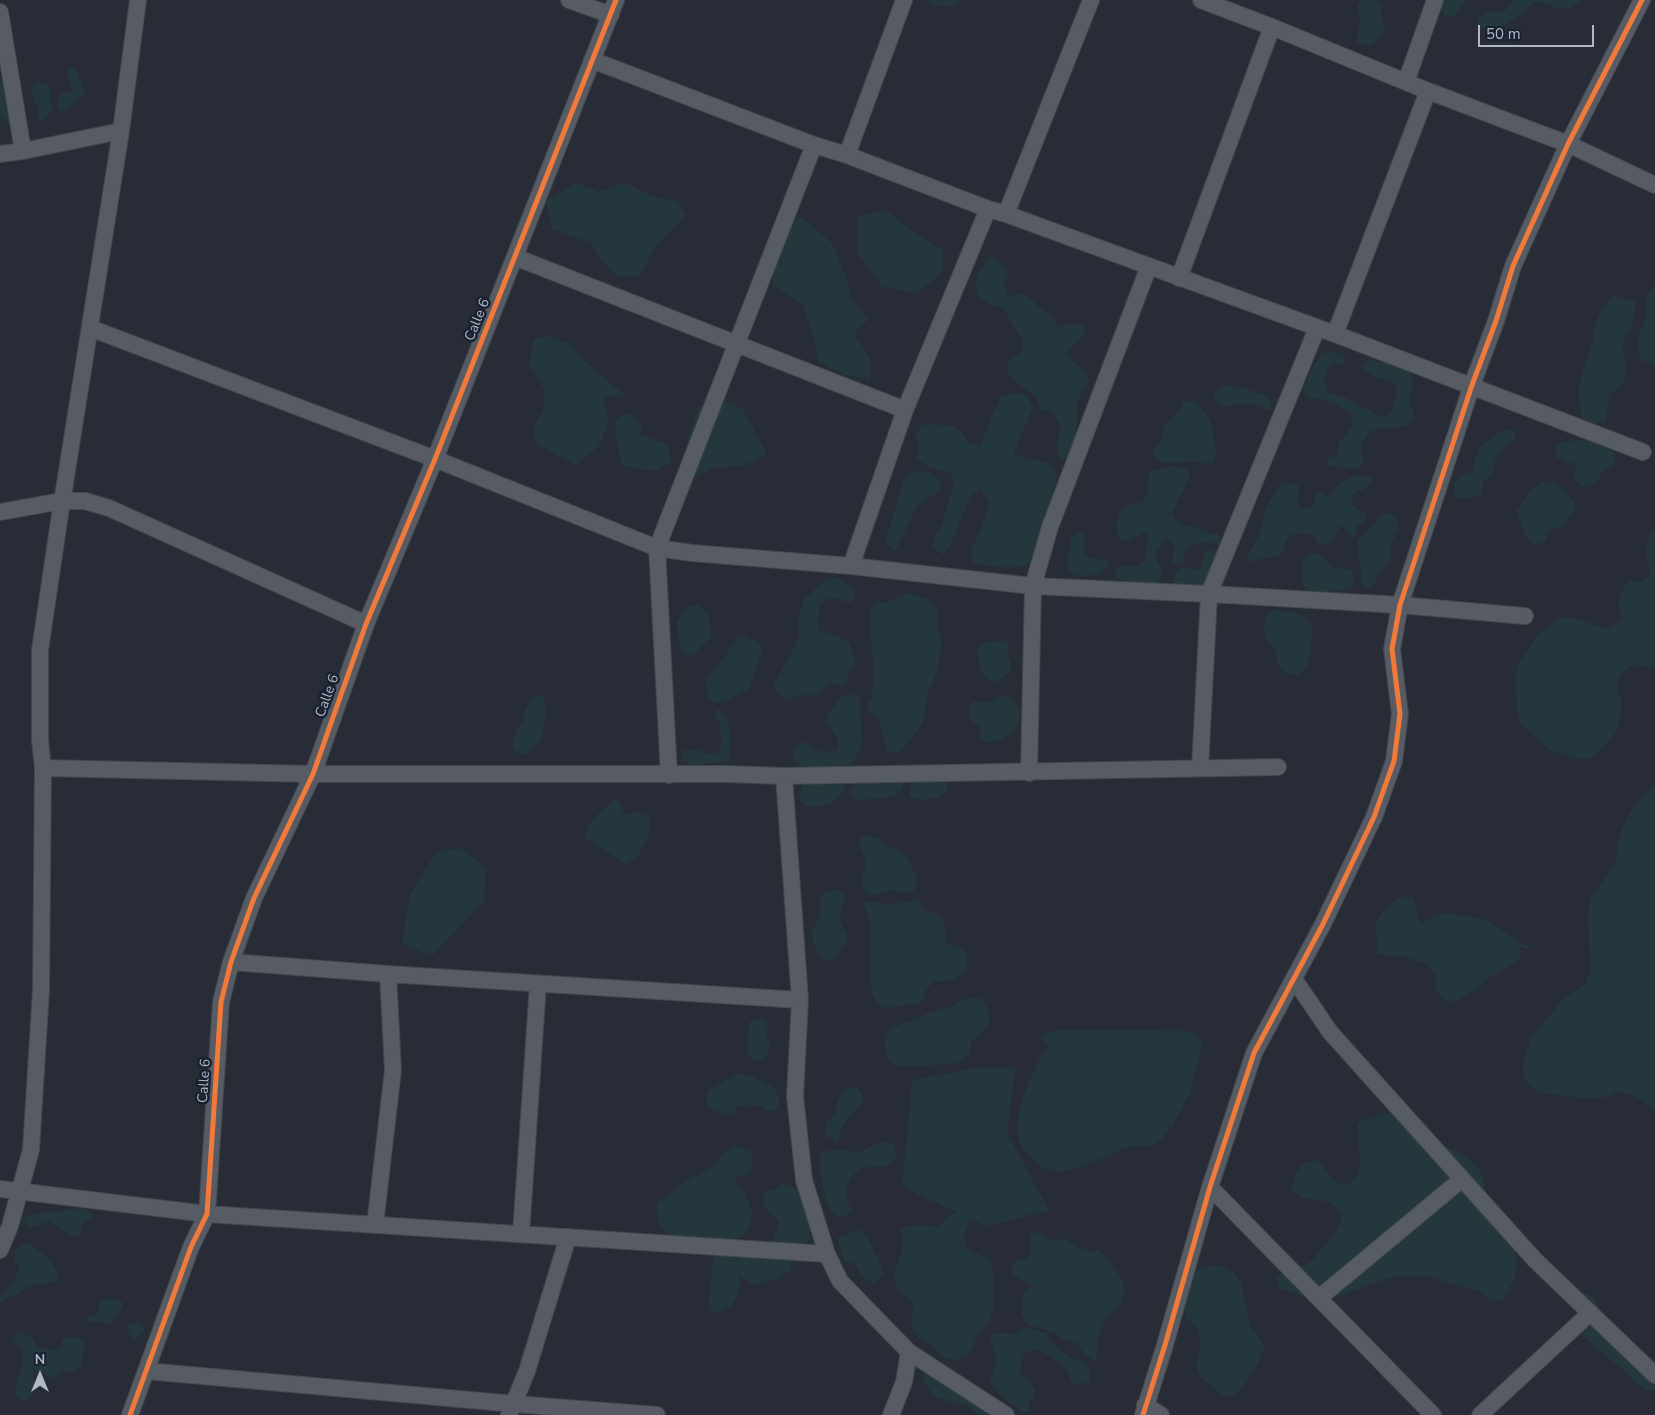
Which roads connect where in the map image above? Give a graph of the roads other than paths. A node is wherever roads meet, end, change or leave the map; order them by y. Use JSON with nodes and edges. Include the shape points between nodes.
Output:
{"nodes":[{"id":1,"x":138,"y":0,"type":"edge"},
{"id":2,"x":569,"y":0,"type":"edge"},
{"id":3,"x":904,"y":0,"type":"edge"},
{"id":4,"x":1091,"y":0,"type":"edge"},
{"id":5,"x":1201,"y":0,"type":"edge"},
{"id":6,"x":1435,"y":0,"type":"edge"},
{"id":7,"x":1642,"y":0,"type":"edge"},
{"id":8,"x":1235,"y":6,"type":"edge"},
{"id":9,"x":614,"y":8,"type":"edge"},
{"id":10,"x":0,"y":12,"type":"edge"},
{"id":11,"x":1272,"y":27,"type":"junction"},
{"id":12,"x":592,"y":60,"type":"junction"},
{"id":13,"x":1406,"y":82,"type":"junction"},
{"id":14,"x":1428,"y":91,"type":"junction"},
{"id":15,"x":121,"y":131,"type":"junction"},
{"id":16,"x":1568,"y":144,"type":"junction"},
{"id":17,"x":814,"y":145,"type":"junction"},
{"id":18,"x":23,"y":150,"type":"junction"},
{"id":19,"x":0,"y":154,"type":"edge"},
{"id":20,"x":847,"y":155,"type":"junction"},
{"id":21,"x":1655,"y":185,"type":"edge"},
{"id":22,"x":988,"y":209,"type":"junction"},
{"id":23,"x":1006,"y":214,"type":"junction"},
{"id":24,"x":515,"y":258,"type":"junction"},
{"id":25,"x":1149,"y":266,"type":"junction"},
{"id":26,"x":1179,"y":278,"type":"junction"},
{"id":27,"x":90,"y":328,"type":"junction"},
{"id":28,"x":1317,"y":328,"type":"junction"},
{"id":29,"x":1335,"y":334,"type":"junction"},
{"id":30,"x":736,"y":345,"type":"junction"},
{"id":31,"x":1472,"y":385,"type":"junction"},
{"id":32,"x":905,"y":410,"type":"junction"},
{"id":33,"x":1643,"y":452,"type":"dead end"},
{"id":34,"x":435,"y":459,"type":"junction"},
{"id":35,"x":62,"y":501,"type":"junction"},
{"id":36,"x":0,"y":512,"type":"edge"},
{"id":37,"x":657,"y":548,"type":"junction"},
{"id":38,"x":851,"y":566,"type":"junction"},
{"id":39,"x":1033,"y":586,"type":"junction"},
{"id":40,"x":1209,"y":594,"type":"junction"},
{"id":41,"x":1400,"y":605,"type":"junction"},
{"id":42,"x":1525,"y":616,"type":"dead end"},
{"id":43,"x":366,"y":624,"type":"junction"},
{"id":44,"x":1278,"y":767,"type":"dead end"},
{"id":45,"x":43,"y":768,"type":"junction"},
{"id":46,"x":1200,"y":768,"type":"junction"},
{"id":47,"x":1029,"y":773,"type":"junction"},
{"id":48,"x":312,"y":774,"type":"junction"},
{"id":49,"x":669,"y":775,"type":"junction"},
{"id":50,"x":784,"y":776,"type":"junction"},
{"id":51,"x":231,"y":962,"type":"junction"},
{"id":52,"x":388,"y":974,"type":"junction"},
{"id":53,"x":1294,"y":979,"type":"junction"},
{"id":54,"x":538,"y":984,"type":"junction"},
{"id":55,"x":800,"y":1000,"type":"junction"},
{"id":56,"x":1462,"y":1179,"type":"junction"},
{"id":57,"x":1210,"y":1187,"type":"junction"},
{"id":58,"x":0,"y":1189,"type":"edge"},
{"id":59,"x":20,"y":1191,"type":"junction"},
{"id":60,"x":207,"y":1214,"type":"junction"},
{"id":61,"x":375,"y":1225,"type":"junction"},
{"id":62,"x":521,"y":1234,"type":"junction"},
{"id":63,"x":568,"y":1238,"type":"junction"},
{"id":64,"x":0,"y":1250,"type":"edge"},
{"id":65,"x":827,"y":1254,"type":"junction"},
{"id":66,"x":1319,"y":1298,"type":"junction"},
{"id":67,"x":1590,"y":1313,"type":"junction"},
{"id":68,"x":909,"y":1352,"type":"junction"},
{"id":69,"x":146,"y":1371,"type":"junction"},
{"id":70,"x":1655,"y":1375,"type":"edge"},
{"id":71,"x":512,"y":1410,"type":"edge"},
{"id":72,"x":1144,"y":1410,"type":"edge"},
{"id":73,"x":130,"y":1415,"type":"edge"},
{"id":74,"x":657,"y":1415,"type":"edge"},
{"id":75,"x":891,"y":1415,"type":"edge"},
{"id":76,"x":1006,"y":1415,"type":"edge"},
{"id":77,"x":1161,"y":1415,"type":"edge"},
{"id":78,"x":1433,"y":1415,"type":"edge"},
{"id":79,"x":1480,"y":1415,"type":"edge"}],
"edges":[{"from":1,"to":15,"type":"street"},
{"from":2,"to":9,"type":"street"},
{"from":3,"to":20,"type":"street"},
{"from":4,"to":23,"type":"street"},
{"from":5,"to":8,"type":"street"},
{"from":6,"to":13,"type":"street"},
{"from":7,"to":16,"type":"street"},
{"from":8,"to":11,"type":"street"},
{"from":9,"to":12,"type":"street","name":"Calle 6"},
{"from":10,"to":18,"type":"street"},
{"from":11,"to":13,"type":"street"},
{"from":11,"to":26,"type":"street"},
{"from":12,"to":17,"type":"street"},
{"from":12,"to":24,"type":"street","name":"Calle 6"},
{"from":13,"to":14,"type":"street"},
{"from":14,"to":16,"type":"street"},
{"from":14,"to":29,"type":"street"},
{"from":15,"to":18,"type":"street"},
{"from":15,"to":27,"type":"street"},
{"from":16,"to":21,"type":"street"},
{"from":16,"to":31,"type":"street","via":[[1512,266],[1496,322]]},
{"from":17,"to":20,"type":"street"},
{"from":17,"to":30,"type":"street"},
{"from":18,"to":19,"type":"street"},
{"from":20,"to":22,"type":"street"},
{"from":22,"to":23,"type":"street"},
{"from":22,"to":32,"type":"street"},
{"from":23,"to":25,"type":"street"},
{"from":24,"to":30,"type":"street"},
{"from":24,"to":34,"type":"street","name":"Calle 6"},
{"from":25,"to":26,"type":"street"},
{"from":25,"to":39,"type":"street","via":[[1050,527]]},
{"from":26,"to":28,"type":"street"},
{"from":27,"to":34,"type":"street"},
{"from":27,"to":35,"type":"street"},
{"from":28,"to":29,"type":"street"},
{"from":28,"to":40,"type":"street"},
{"from":29,"to":31,"type":"street"},
{"from":30,"to":32,"type":"street"},
{"from":30,"to":37,"type":"street"},
{"from":31,"to":33,"type":"street"},
{"from":31,"to":41,"type":"street"},
{"from":32,"to":38,"type":"street"},
{"from":34,"to":37,"type":"street"},
{"from":34,"to":43,"type":"street","name":"Calle 6"},
{"from":35,"to":36,"type":"street"},
{"from":35,"to":43,"type":"street","via":[[85,501],[109,508]]},
{"from":35,"to":45,"type":"street","via":[[40,650]]},
{"from":37,"to":38,"type":"street"},
{"from":37,"to":49,"type":"street"},
{"from":38,"to":39,"type":"street"},
{"from":39,"to":40,"type":"street"},
{"from":39,"to":47,"type":"street"},
{"from":40,"to":41,"type":"street"},
{"from":40,"to":46,"type":"street"},
{"from":41,"to":42,"type":"street"},
{"from":41,"to":53,"type":"street","via":[[1392,649],[1400,714],[1394,761],[1374,817]]},
{"from":43,"to":48,"type":"street","name":"Calle 6"},
{"from":44,"to":46,"type":"street"},
{"from":45,"to":48,"type":"street"},
{"from":45,"to":59,"type":"street","via":[[41,999],[31,1150]]},
{"from":46,"to":47,"type":"street"},
{"from":47,"to":50,"type":"street"},
{"from":48,"to":49,"type":"street"},
{"from":48,"to":51,"type":"street","name":"Calle 6","via":[[254,898]]},
{"from":49,"to":50,"type":"street"},
{"from":50,"to":55,"type":"street"},
{"from":51,"to":52,"type":"street"},
{"from":51,"to":60,"type":"street","name":"Calle 6","via":[[221,1002]]},
{"from":52,"to":54,"type":"street"},
{"from":52,"to":61,"type":"street","via":[[394,1070]]},
{"from":53,"to":56,"type":"street","via":[[1330,1032]]},
{"from":53,"to":57,"type":"street","via":[[1254,1053]]},
{"from":54,"to":55,"type":"street"},
{"from":54,"to":62,"type":"street"},
{"from":55,"to":65,"type":"street","via":[[795,1096],[804,1180]]},
{"from":56,"to":66,"type":"street"},
{"from":56,"to":67,"type":"street","via":[[1535,1260]]},
{"from":57,"to":66,"type":"street"},
{"from":57,"to":72,"type":"street"},
{"from":58,"to":59,"type":"street"},
{"from":59,"to":60,"type":"street"},
{"from":59,"to":64,"type":"street"},
{"from":60,"to":61,"type":"street"},
{"from":60,"to":69,"type":"street","name":"Calle 6","via":[[191,1247]]},
{"from":61,"to":62,"type":"street"},
{"from":62,"to":63,"type":"street"},
{"from":63,"to":65,"type":"street"},
{"from":63,"to":71,"type":"street"},
{"from":65,"to":68,"type":"street","via":[[840,1281]]},
{"from":66,"to":78,"type":"street"},
{"from":67,"to":70,"type":"street"},
{"from":67,"to":79,"type":"street"},
{"from":68,"to":75,"type":"street","via":[[904,1382]]},
{"from":68,"to":76,"type":"street"},
{"from":69,"to":71,"type":"street"},
{"from":69,"to":73,"type":"street","name":"Calle 6"},
{"from":71,"to":74,"type":"street"},
{"from":72,"to":77,"type":"street"}]}
